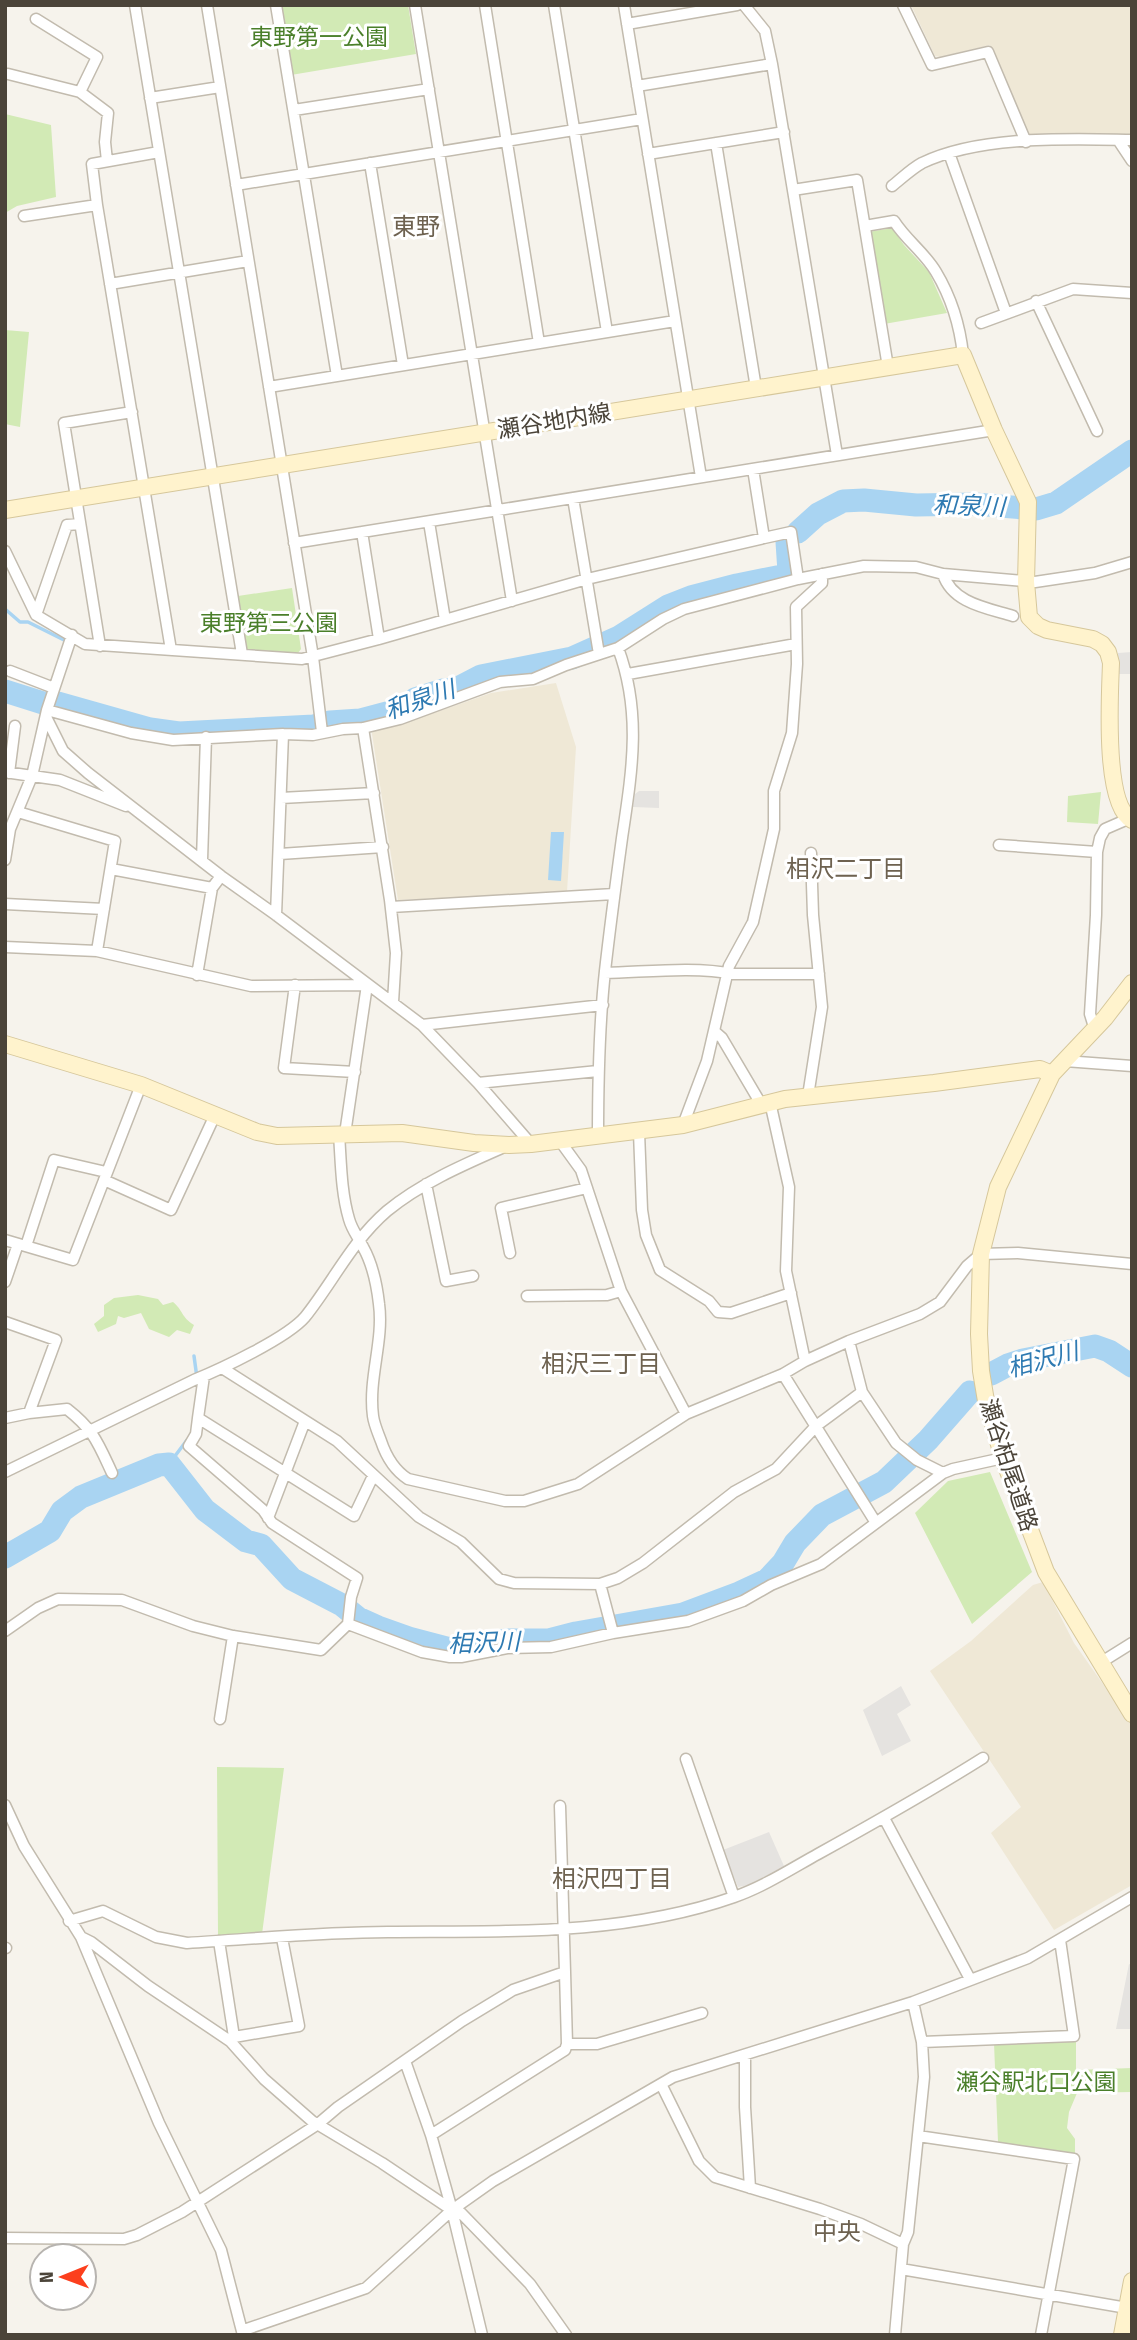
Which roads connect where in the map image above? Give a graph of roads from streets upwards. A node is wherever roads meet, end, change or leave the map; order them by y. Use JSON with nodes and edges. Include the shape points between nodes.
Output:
{"nodes":[{"id":1,"x":135,"y":5,"type":"edge"},
{"id":2,"x":206,"y":5,"type":"edge"},
{"id":3,"x":276,"y":5,"type":"edge"},
{"id":4,"x":415,"y":5,"type":"edge"},
{"id":5,"x":485,"y":5,"type":"edge"},
{"id":6,"x":554,"y":5,"type":"edge"},
{"id":7,"x":624,"y":5,"type":"edge"},
{"id":8,"x":737,"y":5,"type":"edge"},
{"id":9,"x":744,"y":5,"type":"edge"},
{"id":10,"x":903,"y":5,"type":"edge"},
{"id":11,"x":36,"y":19,"type":"dead end"},
{"id":12,"x":627,"y":23,"type":"junction"},
{"id":13,"x":772,"y":64,"type":"junction"},
{"id":14,"x":8,"y":74,"type":"dead end"},
{"id":15,"x":637,"y":86,"type":"junction"},
{"id":16,"x":220,"y":88,"type":"junction"},
{"id":17,"x":429,"y":89,"type":"junction"},
{"id":18,"x":80,"y":92,"type":"junction"},
{"id":19,"x":150,"y":98,"type":"junction"},
{"id":20,"x":293,"y":110,"type":"junction"},
{"id":21,"x":642,"y":119,"type":"junction"},
{"id":22,"x":575,"y":130,"type":"junction"},
{"id":23,"x":784,"y":132,"type":"junction"},
{"id":24,"x":1118,"y":140,"type":"junction"},
{"id":25,"x":507,"y":141,"type":"junction"},
{"id":26,"x":1132,"y":141,"type":"edge"},
{"id":27,"x":1026,"y":142,"type":"junction"},
{"id":28,"x":716,"y":143,"type":"junction"},
{"id":29,"x":159,"y":152,"type":"junction"},
{"id":30,"x":439,"y":152,"type":"junction"},
{"id":31,"x":949,"y":153,"type":"junction"},
{"id":32,"x":648,"y":154,"type":"junction"},
{"id":33,"x":107,"y":161,"type":"junction"},
{"id":34,"x":1132,"y":161,"type":"edge"},
{"id":35,"x":370,"y":163,"type":"junction"},
{"id":36,"x":304,"y":174,"type":"junction"},
{"id":37,"x":236,"y":185,"type":"junction"},
{"id":38,"x":892,"y":186,"type":"dead end"},
{"id":39,"x":793,"y":190,"type":"junction"},
{"id":40,"x":97,"y":205,"type":"junction"},
{"id":41,"x":24,"y":216,"type":"dead end"},
{"id":42,"x":865,"y":226,"type":"junction"},
{"id":43,"x":248,"y":261,"type":"junction"},
{"id":44,"x":179,"y":273,"type":"junction"},
{"id":45,"x":110,"y":284,"type":"junction"},
{"id":46,"x":1132,"y":293,"type":"edge"},
{"id":47,"x":1036,"y":302,"type":"junction"},
{"id":48,"x":1006,"y":313,"type":"junction"},
{"id":49,"x":675,"y":321,"type":"junction"},
{"id":50,"x":981,"y":323,"type":"dead end"},
{"id":51,"x":607,"y":332,"type":"junction"},
{"id":52,"x":539,"y":343,"type":"junction"},
{"id":53,"x":472,"y":354,"type":"junction"},
{"id":54,"x":963,"y":355,"type":"junction"},
{"id":55,"x":403,"y":365,"type":"junction"},
{"id":56,"x":888,"y":367,"type":"junction"},
{"id":57,"x":337,"y":376,"type":"junction"},
{"id":58,"x":824,"y":377,"type":"junction"},
{"id":59,"x":268,"y":387,"type":"junction"},
{"id":60,"x":756,"y":388,"type":"junction"},
{"id":61,"x":688,"y":399,"type":"junction"},
{"id":62,"x":132,"y":412,"type":"junction"},
{"id":63,"x":994,"y":430,"type":"junction"},
{"id":64,"x":1097,"y":430,"type":"dead end"},
{"id":65,"x":485,"y":432,"type":"junction"},
{"id":66,"x":837,"y":455,"type":"junction"},
{"id":67,"x":281,"y":465,"type":"junction"},
{"id":68,"x":753,"y":469,"type":"junction"},
{"id":69,"x":212,"y":477,"type":"junction"},
{"id":70,"x":701,"y":477,"type":"junction"},
{"id":71,"x":144,"y":488,"type":"junction"},
{"id":72,"x":573,"y":498,"type":"junction"},
{"id":73,"x":76,"y":500,"type":"junction"},
{"id":74,"x":5,"y":510,"type":"edge"},
{"id":75,"x":497,"y":510,"type":"junction"},
{"id":76,"x":429,"y":522,"type":"junction"},
{"id":77,"x":80,"y":524,"type":"junction"},
{"id":78,"x":362,"y":532,"type":"junction"},
{"id":79,"x":764,"y":538,"type":"junction"},
{"id":80,"x":294,"y":543,"type":"junction"},
{"id":81,"x":5,"y":551,"type":"edge"},
{"id":82,"x":1132,"y":562,"type":"edge"},
{"id":83,"x":822,"y":574,"type":"junction"},
{"id":84,"x":943,"y":574,"type":"junction"},
{"id":85,"x":587,"y":579,"type":"junction"},
{"id":86,"x":798,"y":579,"type":"junction"},
{"id":87,"x":1026,"y":582,"type":"junction"},
{"id":88,"x":512,"y":601,"type":"junction"},
{"id":89,"x":36,"y":615,"type":"junction"},
{"id":90,"x":1013,"y":617,"type":"dead end"},
{"id":91,"x":445,"y":620,"type":"junction"},
{"id":92,"x":72,"y":635,"type":"junction"},
{"id":93,"x":379,"y":639,"type":"junction"},
{"id":94,"x":796,"y":644,"type":"junction"},
{"id":95,"x":100,"y":646,"type":"junction"},
{"id":96,"x":598,"y":648,"type":"junction"},
{"id":97,"x":618,"y":648,"type":"junction"},
{"id":98,"x":171,"y":650,"type":"junction"},
{"id":99,"x":242,"y":654,"type":"junction"},
{"id":100,"x":313,"y":657,"type":"junction"},
{"id":101,"x":10,"y":671,"type":"dead end"},
{"id":102,"x":628,"y":674,"type":"junction"},
{"id":103,"x":50,"y":704,"type":"junction"},
{"id":104,"x":15,"y":726,"type":"dead end"},
{"id":105,"x":321,"y":727,"type":"junction"},
{"id":106,"x":363,"y":728,"type":"junction"},
{"id":107,"x":283,"y":734,"type":"junction"},
{"id":108,"x":206,"y":737,"type":"junction"},
{"id":109,"x":7,"y":772,"type":"edge"},
{"id":110,"x":32,"y":776,"type":"junction"},
{"id":111,"x":374,"y":793,"type":"junction"},
{"id":112,"x":281,"y":798,"type":"junction"},
{"id":113,"x":18,"y":811,"type":"junction"},
{"id":114,"x":139,"y":811,"type":"junction"},
{"id":115,"x":1130,"y":819,"type":"edge"},
{"id":116,"x":999,"y":845,"type":"dead end"},
{"id":117,"x":383,"y":847,"type":"junction"},
{"id":118,"x":1097,"y":852,"type":"junction"},
{"id":119,"x":811,"y":853,"type":"dead end"},
{"id":120,"x":280,"y":854,"type":"junction"},
{"id":121,"x":5,"y":860,"type":"edge"},
{"id":122,"x":202,"y":860,"type":"junction"},
{"id":123,"x":111,"y":869,"type":"junction"},
{"id":124,"x":220,"y":876,"type":"junction"},
{"id":125,"x":212,"y":888,"type":"junction"},
{"id":126,"x":614,"y":894,"type":"junction"},
{"id":127,"x":5,"y":904,"type":"edge"},
{"id":128,"x":391,"y":907,"type":"junction"},
{"id":129,"x":104,"y":909,"type":"junction"},
{"id":130,"x":276,"y":915,"type":"junction"},
{"id":131,"x":5,"y":947,"type":"edge"},
{"id":132,"x":97,"y":951,"type":"junction"},
{"id":133,"x":605,"y":973,"type":"junction"},
{"id":134,"x":728,"y":973,"type":"junction"},
{"id":135,"x":819,"y":974,"type":"junction"},
{"id":136,"x":197,"y":975,"type":"junction"},
{"id":137,"x":1132,"y":983,"type":"edge"},
{"id":138,"x":295,"y":985,"type":"junction"},
{"id":139,"x":367,"y":985,"type":"junction"},
{"id":140,"x":1132,"y":998,"type":"edge"},
{"id":141,"x":393,"y":1002,"type":"junction"},
{"id":142,"x":603,"y":1005,"type":"junction"},
{"id":143,"x":1100,"y":1024,"type":"junction"},
{"id":144,"x":422,"y":1025,"type":"junction"},
{"id":145,"x":714,"y":1031,"type":"junction"},
{"id":146,"x":5,"y":1044,"type":"edge"},
{"id":147,"x":1065,"y":1060,"type":"junction"},
{"id":148,"x":1132,"y":1066,"type":"edge"},
{"id":149,"x":598,"y":1071,"type":"junction"},
{"id":150,"x":355,"y":1072,"type":"junction"},
{"id":151,"x":1052,"y":1074,"type":"junction"},
{"id":152,"x":478,"y":1083,"type":"junction"},
{"id":153,"x":141,"y":1085,"type":"junction"},
{"id":154,"x":808,"y":1096,"type":"junction"},
{"id":155,"x":765,"y":1103,"type":"junction"},
{"id":156,"x":215,"y":1115,"type":"junction"},
{"id":157,"x":683,"y":1125,"type":"junction"},
{"id":158,"x":639,"y":1132,"type":"junction"},
{"id":159,"x":342,"y":1134,"type":"junction"},
{"id":160,"x":598,"y":1137,"type":"junction"},
{"id":161,"x":560,"y":1140,"type":"junction"},
{"id":162,"x":531,"y":1144,"type":"junction"},
{"id":163,"x":509,"y":1145,"type":"junction"},
{"id":164,"x":105,"y":1176,"type":"junction"},
{"id":165,"x":426,"y":1184,"type":"junction"},
{"id":166,"x":587,"y":1188,"type":"junction"},
{"id":167,"x":5,"y":1240,"type":"edge"},
{"id":168,"x":359,"y":1240,"type":"junction"},
{"id":169,"x":22,"y":1245,"type":"junction"},
{"id":170,"x":510,"y":1253,"type":"dead end"},
{"id":171,"x":981,"y":1254,"type":"junction"},
{"id":172,"x":1132,"y":1264,"type":"edge"},
{"id":173,"x":473,"y":1276,"type":"dead end"},
{"id":174,"x":5,"y":1282,"type":"edge"},
{"id":175,"x":621,"y":1291,"type":"junction"},
{"id":176,"x":791,"y":1293,"type":"junction"},
{"id":177,"x":527,"y":1297,"type":"dead end"},
{"id":178,"x":5,"y":1322,"type":"edge"},
{"id":179,"x":849,"y":1341,"type":"junction"},
{"id":180,"x":804,"y":1361,"type":"junction"},
{"id":181,"x":222,"y":1368,"type":"junction"},
{"id":182,"x":783,"y":1374,"type":"junction"},
{"id":183,"x":199,"y":1378,"type":"junction"},
{"id":184,"x":862,"y":1392,"type":"junction"},
{"id":185,"x":29,"y":1413,"type":"junction"},
{"id":186,"x":686,"y":1414,"type":"junction"},
{"id":187,"x":5,"y":1418,"type":"edge"},
{"id":188,"x":198,"y":1418,"type":"junction"},
{"id":189,"x":305,"y":1421,"type":"junction"},
{"id":190,"x":816,"y":1426,"type":"junction"},
{"id":191,"x":90,"y":1429,"type":"junction"},
{"id":192,"x":1003,"y":1458,"type":"junction"},
{"id":193,"x":5,"y":1472,"type":"edge"},
{"id":194,"x":111,"y":1473,"type":"dead end"},
{"id":195,"x":943,"y":1473,"type":"junction"},
{"id":196,"x":285,"y":1474,"type":"junction"},
{"id":197,"x":373,"y":1476,"type":"junction"},
{"id":198,"x":268,"y":1518,"type":"junction"},
{"id":199,"x":876,"y":1523,"type":"junction"},
{"id":200,"x":600,"y":1584,"type":"junction"},
{"id":201,"x":348,"y":1621,"type":"junction"},
{"id":202,"x":612,"y":1628,"type":"junction"},
{"id":203,"x":5,"y":1632,"type":"edge"},
{"id":204,"x":233,"y":1636,"type":"junction"},
{"id":205,"x":1132,"y":1643,"type":"edge"},
{"id":206,"x":1100,"y":1662,"type":"junction"},
{"id":207,"x":1132,"y":1714,"type":"edge"},
{"id":208,"x":220,"y":1720,"type":"dead end"},
{"id":209,"x":983,"y":1758,"type":"dead end"},
{"id":210,"x":686,"y":1759,"type":"dead end"},
{"id":211,"x":5,"y":1805,"type":"edge"},
{"id":212,"x":560,"y":1806,"type":"dead end"},
{"id":213,"x":884,"y":1818,"type":"junction"},
{"id":214,"x":734,"y":1897,"type":"junction"},
{"id":215,"x":1132,"y":1897,"type":"edge"},
{"id":216,"x":69,"y":1921,"type":"junction"},
{"id":217,"x":563,"y":1927,"type":"junction"},
{"id":218,"x":81,"y":1937,"type":"junction"},
{"id":219,"x":282,"y":1938,"type":"junction"},
{"id":220,"x":1060,"y":1940,"type":"junction"},
{"id":221,"x":219,"y":1941,"type":"junction"},
{"id":222,"x":565,"y":1972,"type":"junction"},
{"id":223,"x":970,"y":1979,"type":"junction"},
{"id":224,"x":913,"y":2002,"type":"junction"},
{"id":225,"x":702,"y":2013,"type":"dead end"},
{"id":226,"x":232,"y":2039,"type":"junction"},
{"id":227,"x":922,"y":2042,"type":"junction"},
{"id":228,"x":567,"y":2043,"type":"junction"},
{"id":229,"x":745,"y":2055,"type":"junction"},
{"id":230,"x":405,"y":2061,"type":"junction"},
{"id":231,"x":661,"y":2084,"type":"junction"},
{"id":232,"x":318,"y":2124,"type":"junction"},
{"id":233,"x":431,"y":2135,"type":"junction"},
{"id":234,"x":918,"y":2136,"type":"junction"},
{"id":235,"x":750,"y":2188,"type":"junction"},
{"id":236,"x":198,"y":2201,"type":"junction"},
{"id":237,"x":452,"y":2210,"type":"junction"},
{"id":238,"x":5,"y":2238,"type":"edge"},
{"id":239,"x":903,"y":2244,"type":"junction"},
{"id":240,"x":901,"y":2269,"type":"junction"},
{"id":241,"x":1132,"y":2281,"type":"edge"},
{"id":242,"x":1048,"y":2294,"type":"junction"},
{"id":243,"x":1127,"y":2308,"type":"junction"},
{"id":244,"x":244,"y":2333,"type":"edge"},
{"id":245,"x":482,"y":2335,"type":"edge"},
{"id":246,"x":566,"y":2335,"type":"edge"},
{"id":247,"x":895,"y":2335,"type":"edge"},
{"id":248,"x":1041,"y":2335,"type":"edge"},
{"id":249,"x":1122,"y":2335,"type":"edge"}],
"edges":[{"from":1,"to":19,"type":"street"},
{"from":2,"to":16,"type":"street"},
{"from":3,"to":20,"type":"street"},
{"from":4,"to":17,"type":"street"},
{"from":5,"to":25,"type":"street"},
{"from":6,"to":22,"type":"street"},
{"from":7,"to":12,"type":"street"},
{"from":8,"to":12,"type":"street"},
{"from":9,"to":13,"type":"street","via":[[765,31]]},
{"from":10,"to":27,"type":"street","via":[[932,65],[988,52]]},
{"from":11,"to":18,"type":"street","via":[[97,57]]},
{"from":12,"to":15,"type":"street"},
{"from":13,"to":15,"type":"street"},
{"from":13,"to":23,"type":"street"},
{"from":14,"to":18,"type":"street"},
{"from":15,"to":21,"type":"street"},
{"from":16,"to":19,"type":"street"},
{"from":16,"to":37,"type":"street"},
{"from":17,"to":20,"type":"street"},
{"from":17,"to":30,"type":"street"},
{"from":18,"to":33,"type":"street","via":[[108,113]]},
{"from":19,"to":29,"type":"street"},
{"from":20,"to":36,"type":"street"},
{"from":21,"to":22,"type":"street"},
{"from":21,"to":32,"type":"street"},
{"from":22,"to":25,"type":"street"},
{"from":22,"to":51,"type":"street"},
{"from":23,"to":28,"type":"street"},
{"from":23,"to":39,"type":"street"},
{"from":24,"to":26,"type":"street"},
{"from":24,"to":27,"type":"street"},
{"from":24,"to":34,"type":"street"},
{"from":25,"to":30,"type":"street"},
{"from":25,"to":52,"type":"street"},
{"from":27,"to":31,"type":"street"},
{"from":28,"to":32,"type":"street"},
{"from":28,"to":60,"type":"street"},
{"from":29,"to":33,"type":"street"},
{"from":29,"to":44,"type":"street"},
{"from":30,"to":35,"type":"street"},
{"from":30,"to":53,"type":"street"},
{"from":31,"to":38,"type":"street","via":[[920,164]]},
{"from":31,"to":48,"type":"street"},
{"from":32,"to":49,"type":"street"},
{"from":33,"to":40,"type":"street","via":[[92,164]]},
{"from":35,"to":36,"type":"street"},
{"from":35,"to":55,"type":"street"},
{"from":36,"to":37,"type":"street"},
{"from":36,"to":57,"type":"street"},
{"from":37,"to":43,"type":"street"},
{"from":39,"to":42,"type":"street","via":[[857,180]]},
{"from":39,"to":58,"type":"street"},
{"from":40,"to":41,"type":"street"},
{"from":40,"to":45,"type":"street"},
{"from":42,"to":54,"type":"street","via":[[894,221],[936,270],[961,330]]},
{"from":42,"to":56,"type":"street"},
{"from":43,"to":44,"type":"street"},
{"from":43,"to":59,"type":"street"},
{"from":44,"to":45,"type":"street"},
{"from":44,"to":69,"type":"street"},
{"from":45,"to":62,"type":"street"},
{"from":46,"to":47,"type":"street","via":[[1073,289]]},
{"from":47,"to":48,"type":"street"},
{"from":47,"to":64,"type":"street"},
{"from":48,"to":50,"type":"street"},
{"from":49,"to":51,"type":"street"},
{"from":49,"to":61,"type":"street"},
{"from":51,"to":52,"type":"street"},
{"from":52,"to":53,"type":"street"},
{"from":53,"to":55,"type":"street"},
{"from":53,"to":65,"type":"street"},
{"from":54,"to":56,"type":"street","name":"瀬谷地内線"},
{"from":54,"to":63,"type":"street"},
{"from":55,"to":57,"type":"street"},
{"from":56,"to":58,"type":"street","name":"瀬谷地内線"},
{"from":57,"to":59,"type":"street"},
{"from":58,"to":60,"type":"street","name":"瀬谷地内線"},
{"from":58,"to":66,"type":"street"},
{"from":59,"to":67,"type":"street"},
{"from":60,"to":61,"type":"street","name":"瀬谷地内線"},
{"from":61,"to":65,"type":"street","name":"瀬谷地内線"},
{"from":61,"to":70,"type":"street"},
{"from":62,"to":71,"type":"street"},
{"from":62,"to":73,"type":"street","via":[[64,424]]},
{"from":63,"to":66,"type":"street"},
{"from":63,"to":87,"type":"street","via":[[1028,506]]},
{"from":65,"to":67,"type":"street","name":"瀬谷地内線"},
{"from":65,"to":75,"type":"street"},
{"from":66,"to":68,"type":"street"},
{"from":67,"to":69,"type":"street","name":"瀬谷地内線"},
{"from":67,"to":80,"type":"street"},
{"from":68,"to":70,"type":"street"},
{"from":68,"to":79,"type":"street"},
{"from":69,"to":71,"type":"street","name":"瀬谷地内線"},
{"from":69,"to":99,"type":"street"},
{"from":70,"to":72,"type":"street"},
{"from":71,"to":73,"type":"street","name":"瀬谷地内線"},
{"from":71,"to":98,"type":"street"},
{"from":72,"to":75,"type":"street"},
{"from":72,"to":85,"type":"street"},
{"from":73,"to":74,"type":"street","name":"瀬谷地内線"},
{"from":73,"to":77,"type":"street"},
{"from":75,"to":76,"type":"street"},
{"from":75,"to":88,"type":"street"},
{"from":76,"to":78,"type":"street"},
{"from":76,"to":91,"type":"street"},
{"from":77,"to":89,"type":"street","via":[[67,525]]},
{"from":77,"to":95,"type":"street"},
{"from":78,"to":80,"type":"street"},
{"from":78,"to":93,"type":"street"},
{"from":79,"to":85,"type":"street"},
{"from":79,"to":86,"type":"street","via":[[791,532]]},
{"from":80,"to":100,"type":"street"},
{"from":81,"to":89,"type":"street"},
{"from":82,"to":87,"type":"street","via":[[1095,573]]},
{"from":83,"to":84,"type":"street","via":[[864,566],[916,567]]},
{"from":83,"to":86,"type":"street"},
{"from":83,"to":94,"type":"street","via":[[822,583],[796,607]]},
{"from":84,"to":87,"type":"street"},
{"from":84,"to":90,"type":"street","via":[[957,596]]},
{"from":85,"to":88,"type":"street"},
{"from":85,"to":96,"type":"street"},
{"from":86,"to":97,"type":"street","via":[[684,609]]},
{"from":87,"to":115,"type":"street","via":[[1029,617],[1038,626],[1093,639],[1108,652],[1109,732],[1117,798]]},
{"from":88,"to":91,"type":"street"},
{"from":89,"to":92,"type":"street"},
{"from":91,"to":93,"type":"street"},
{"from":92,"to":95,"type":"street","via":[[85,644]]},
{"from":92,"to":103,"type":"street"},
{"from":93,"to":100,"type":"street"},
{"from":94,"to":102,"type":"street"},
{"from":94,"to":134,"type":"street","via":[[792,733],[774,791],[774,829],[753,922]]},
{"from":95,"to":98,"type":"street"},
{"from":96,"to":97,"type":"street"},
{"from":96,"to":106,"type":"street","via":[[533,679],[500,682]]},
{"from":97,"to":102,"type":"street"},
{"from":98,"to":99,"type":"street"},
{"from":99,"to":100,"type":"street"},
{"from":100,"to":105,"type":"street"},
{"from":101,"to":103,"type":"street"},
{"from":102,"to":126,"type":"street","via":[[635,730]]},
{"from":103,"to":108,"type":"street","via":[[154,738]]},
{"from":103,"to":110,"type":"street"},
{"from":103,"to":114,"type":"street","via":[[63,751]]},
{"from":104,"to":109,"type":"street"},
{"from":105,"to":106,"type":"street"},
{"from":105,"to":107,"type":"street","via":[[313,735]]},
{"from":106,"to":111,"type":"street"},
{"from":107,"to":108,"type":"street"},
{"from":107,"to":112,"type":"street"},
{"from":108,"to":122,"type":"street"},
{"from":109,"to":110,"type":"street"},
{"from":110,"to":113,"type":"street"},
{"from":110,"to":114,"type":"street","via":[[60,780]]},
{"from":111,"to":112,"type":"street"},
{"from":111,"to":117,"type":"street"},
{"from":112,"to":120,"type":"street"},
{"from":113,"to":121,"type":"street"},
{"from":113,"to":123,"type":"street","via":[[115,841]]},
{"from":114,"to":122,"type":"street"},
{"from":115,"to":118,"type":"street","via":[[1105,829]]},
{"from":116,"to":118,"type":"street"},
{"from":117,"to":120,"type":"street"},
{"from":117,"to":128,"type":"street"},
{"from":118,"to":143,"type":"street","via":[[1090,1014]]},
{"from":119,"to":135,"type":"street"},
{"from":120,"to":130,"type":"street"},
{"from":122,"to":124,"type":"street"},
{"from":123,"to":125,"type":"street"},
{"from":123,"to":129,"type":"street"},
{"from":124,"to":125,"type":"street"},
{"from":124,"to":130,"type":"street"},
{"from":125,"to":136,"type":"street"},
{"from":126,"to":128,"type":"street"},
{"from":126,"to":133,"type":"street"},
{"from":127,"to":129,"type":"street"},
{"from":128,"to":141,"type":"street","via":[[396,953]]},
{"from":129,"to":132,"type":"street"},
{"from":130,"to":139,"type":"street"},
{"from":131,"to":132,"type":"street"},
{"from":132,"to":136,"type":"street"},
{"from":133,"to":134,"type":"street"},
{"from":133,"to":142,"type":"street"},
{"from":134,"to":135,"type":"street"},
{"from":134,"to":145,"type":"street"},
{"from":135,"to":154,"type":"street","via":[[822,1007]]},
{"from":136,"to":138,"type":"street","via":[[251,986]]},
{"from":137,"to":143,"type":"street","name":"瀬谷柏尾道路"},
{"from":138,"to":139,"type":"street"},
{"from":138,"to":150,"type":"street","via":[[284,1068]]},
{"from":139,"to":141,"type":"street"},
{"from":139,"to":150,"type":"street"},
{"from":140,"to":143,"type":"street"},
{"from":141,"to":144,"type":"street"},
{"from":142,"to":144,"type":"street"},
{"from":142,"to":149,"type":"street"},
{"from":143,"to":147,"type":"street","name":"瀬谷柏尾道路"},
{"from":144,"to":152,"type":"street"},
{"from":145,"to":155,"type":"street"},
{"from":145,"to":157,"type":"street"},
{"from":146,"to":153,"type":"street"},
{"from":147,"to":148,"type":"street"},
{"from":147,"to":151,"type":"street","name":"瀬谷柏尾道路"},
{"from":149,"to":152,"type":"street"},
{"from":149,"to":160,"type":"street"},
{"from":150,"to":159,"type":"street"},
{"from":151,"to":154,"type":"street","via":[[1040,1069]]},
{"from":151,"to":171,"type":"street","name":"瀬谷柏尾道路","via":[[998,1187]]},
{"from":152,"to":162,"type":"street"},
{"from":153,"to":156,"type":"street"},
{"from":153,"to":164,"type":"street"},
{"from":154,"to":155,"type":"street"},
{"from":155,"to":157,"type":"street"},
{"from":155,"to":176,"type":"street","via":[[789,1188],[786,1271]]},
{"from":156,"to":159,"type":"street","via":[[277,1136]]},
{"from":156,"to":164,"type":"street","via":[[171,1210]]},
{"from":157,"to":158,"type":"street"},
{"from":158,"to":160,"type":"street"},
{"from":158,"to":176,"type":"street","via":[[642,1210],[660,1270],[709,1301],[718,1312],[731,1313]]},
{"from":159,"to":163,"type":"street","via":[[402,1133]]},
{"from":159,"to":168,"type":"street","via":[[344,1200]]},
{"from":160,"to":161,"type":"street"},
{"from":161,"to":162,"type":"street"},
{"from":161,"to":166,"type":"street","via":[[581,1170]]},
{"from":162,"to":163,"type":"street"},
{"from":163,"to":165,"type":"street"},
{"from":164,"to":169,"type":"street","via":[[73,1260]]},
{"from":164,"to":169,"type":"street","via":[[54,1160]]},
{"from":165,"to":168,"type":"street","via":[[388,1210]]},
{"from":165,"to":173,"type":"street","via":[[446,1281]]},
{"from":166,"to":170,"type":"street","via":[[501,1208]]},
{"from":166,"to":175,"type":"street"},
{"from":167,"to":169,"type":"street"},
{"from":168,"to":181,"type":"street","via":[[303,1319]]},
{"from":168,"to":186,"type":"street","via":[[379,1304],[373,1416],[385,1453],[408,1479],[505,1501],[524,1501],[578,1484]]},
{"from":169,"to":174,"type":"street"},
{"from":171,"to":172,"type":"street"},
{"from":171,"to":179,"type":"street","via":[[940,1302]]},
{"from":171,"to":192,"type":"street","name":"瀬谷柏尾道路","via":[[981,1371]]},
{"from":175,"to":177,"type":"street"},
{"from":175,"to":186,"type":"street"},
{"from":176,"to":180,"type":"street"},
{"from":178,"to":185,"type":"street","via":[[56,1340]]},
{"from":179,"to":180,"type":"street"},
{"from":179,"to":184,"type":"street"},
{"from":180,"to":182,"type":"street"},
{"from":181,"to":183,"type":"street"},
{"from":181,"to":189,"type":"street"},
{"from":182,"to":186,"type":"street"},
{"from":182,"to":190,"type":"street"},
{"from":183,"to":188,"type":"street"},
{"from":183,"to":191,"type":"street"},
{"from":184,"to":190,"type":"street"},
{"from":184,"to":195,"type":"street","via":[[896,1443]]},
{"from":185,"to":187,"type":"street"},
{"from":185,"to":191,"type":"street","via":[[67,1409]]},
{"from":188,"to":196,"type":"street"},
{"from":188,"to":198,"type":"street","via":[[189,1446]]},
{"from":189,"to":196,"type":"street"},
{"from":189,"to":197,"type":"street","via":[[337,1441]]},
{"from":190,"to":199,"type":"street"},
{"from":190,"to":200,"type":"street","via":[[776,1469],[734,1492],[643,1563]]},
{"from":191,"to":193,"type":"street"},
{"from":191,"to":194,"type":"street"},
{"from":192,"to":195,"type":"street"},
{"from":192,"to":206,"type":"street","name":"瀬谷柏尾道路","via":[[1046,1572]]},
{"from":195,"to":199,"type":"street"},
{"from":196,"to":197,"type":"street","via":[[354,1516]]},
{"from":196,"to":198,"type":"street"},
{"from":197,"to":200,"type":"street","via":[[419,1517],[461,1542],[499,1579]]},
{"from":198,"to":201,"type":"street","via":[[358,1578]]},
{"from":199,"to":202,"type":"street","via":[[821,1564],[743,1601],[688,1621]]},
{"from":200,"to":202,"type":"street"},
{"from":201,"to":202,"type":"street","via":[[422,1651],[450,1657],[551,1647]]},
{"from":201,"to":204,"type":"street","via":[[321,1650]]},
{"from":203,"to":204,"type":"street","via":[[58,1599],[93,1599],[122,1600]]},
{"from":204,"to":208,"type":"street"},
{"from":205,"to":206,"type":"street"},
{"from":206,"to":207,"type":"street","name":"瀬谷柏尾道路"},
{"from":209,"to":213,"type":"street"},
{"from":210,"to":214,"type":"street"},
{"from":211,"to":216,"type":"street"},
{"from":212,"to":217,"type":"street"},
{"from":213,"to":214,"type":"street"},
{"from":213,"to":223,"type":"street"},
{"from":214,"to":217,"type":"street","via":[[613,1925]]},
{"from":215,"to":220,"type":"street"},
{"from":216,"to":218,"type":"street"},
{"from":216,"to":221,"type":"street","via":[[103,1911],[156,1937],[187,1943]]},
{"from":217,"to":219,"type":"street"},
{"from":217,"to":222,"type":"street"},
{"from":218,"to":226,"type":"street"},
{"from":218,"to":236,"type":"street","via":[[159,2123]]},
{"from":219,"to":221,"type":"street"},
{"from":219,"to":226,"type":"street","via":[[299,2026]]},
{"from":220,"to":223,"type":"street","via":[[1028,1958]]},
{"from":220,"to":227,"type":"street","via":[[1074,2036]]},
{"from":221,"to":226,"type":"street"},
{"from":222,"to":228,"type":"street"},
{"from":222,"to":230,"type":"street","via":[[513,1990]]},
{"from":223,"to":224,"type":"street"},
{"from":224,"to":227,"type":"street"},
{"from":224,"to":229,"type":"street"},
{"from":225,"to":228,"type":"street","via":[[597,2044]]},
{"from":226,"to":232,"type":"street","via":[[264,2079]]},
{"from":227,"to":234,"type":"street"},
{"from":228,"to":233,"type":"street","via":[[565,2050]]},
{"from":229,"to":231,"type":"street"},
{"from":229,"to":235,"type":"street"},
{"from":230,"to":232,"type":"street"},
{"from":230,"to":233,"type":"street"},
{"from":231,"to":235,"type":"street","via":[[699,2161],[715,2177]]},
{"from":231,"to":237,"type":"street","via":[[492,2181]]},
{"from":232,"to":236,"type":"street"},
{"from":232,"to":237,"type":"street"},
{"from":233,"to":237,"type":"street"},
{"from":234,"to":239,"type":"street"},
{"from":234,"to":242,"type":"street","via":[[1074,2159]]},
{"from":235,"to":239,"type":"street","via":[[861,2224]]},
{"from":236,"to":238,"type":"street","via":[[124,2239]]},
{"from":236,"to":244,"type":"street","via":[[220,2250]]},
{"from":237,"to":244,"type":"street","via":[[366,2288]]},
{"from":237,"to":245,"type":"street"},
{"from":237,"to":246,"type":"street","via":[[461,2213],[530,2284]]},
{"from":239,"to":240,"type":"street"},
{"from":240,"to":242,"type":"street"},
{"from":240,"to":247,"type":"street"},
{"from":241,"to":243,"type":"street"},
{"from":242,"to":243,"type":"street"},
{"from":242,"to":248,"type":"street"},
{"from":243,"to":249,"type":"street"}]}
